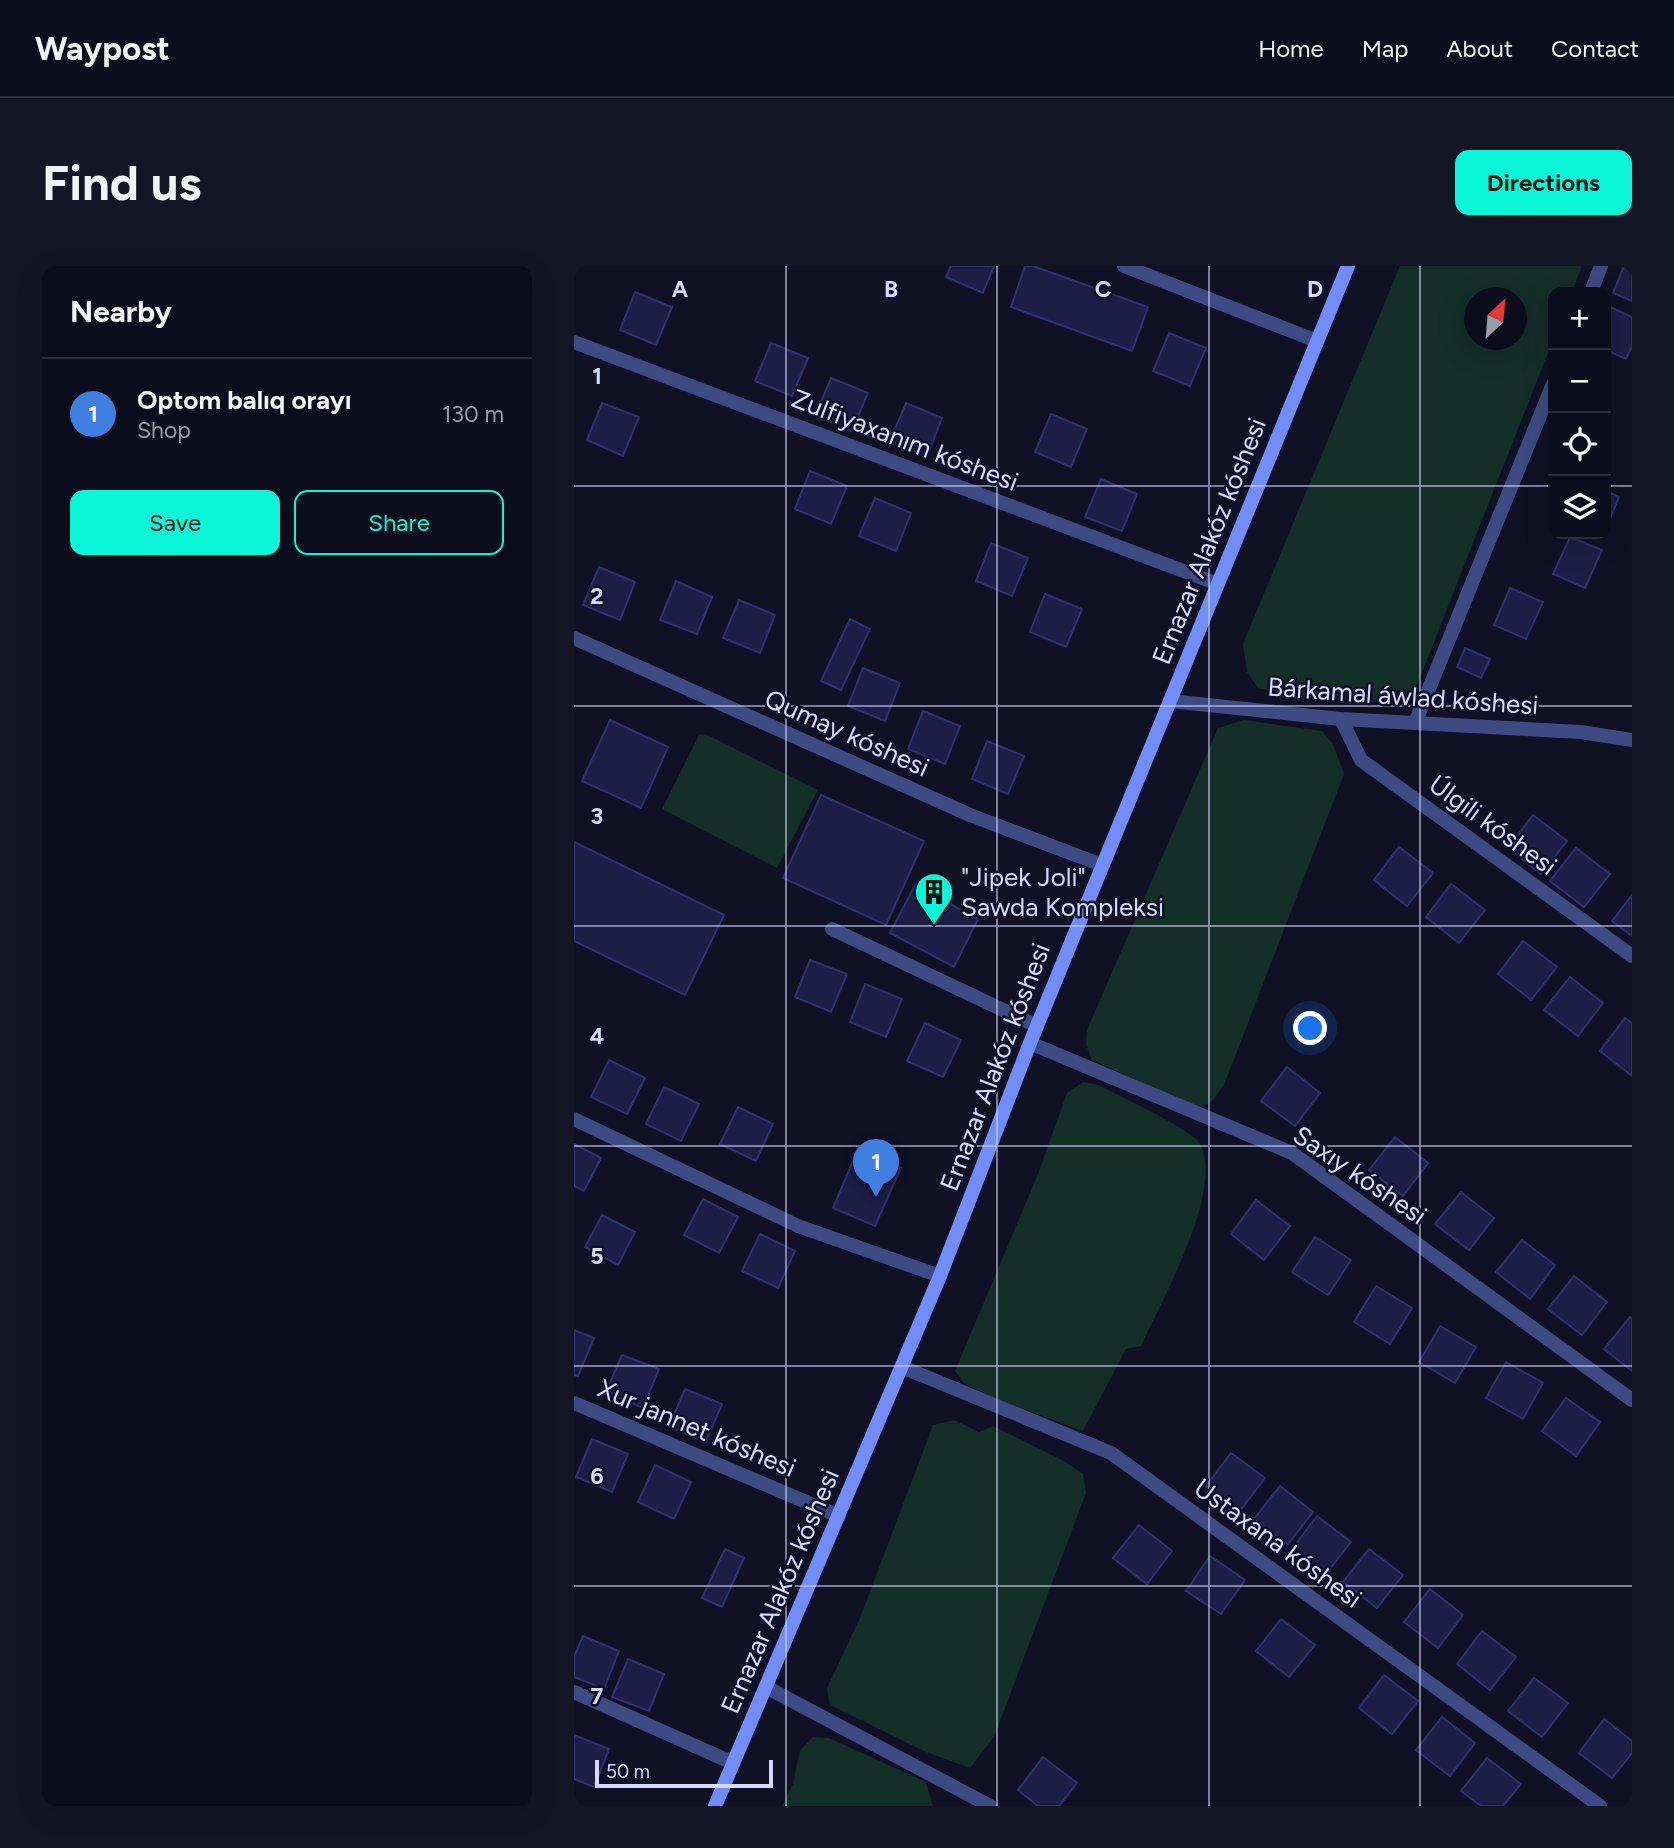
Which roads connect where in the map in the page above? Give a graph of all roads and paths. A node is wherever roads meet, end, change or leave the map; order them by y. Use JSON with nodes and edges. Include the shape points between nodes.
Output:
{"nodes":[{"id":1,"x":1124,"y":266,"type":"edge"},
{"id":2,"x":1348,"y":266,"type":"edge"},
{"id":3,"x":1601,"y":266,"type":"edge"},
{"id":4,"x":1593,"y":287,"type":"edge"},
{"id":5,"x":1317,"y":341,"type":"junction"},
{"id":6,"x":574,"y":342,"type":"edge"},
{"id":7,"x":1548,"y":396,"type":"edge"},
{"id":8,"x":1218,"y":584,"type":"junction"},
{"id":9,"x":574,"y":638,"type":"edge"},
{"id":10,"x":1170,"y":701,"type":"junction"},
{"id":11,"x":1341,"y":719,"type":"junction"},
{"id":12,"x":1415,"y":723,"type":"junction"},
{"id":13,"x":1632,"y":740,"type":"edge"},
{"id":14,"x":1102,"y":865,"type":"junction"},
{"id":15,"x":832,"y":929,"type":"dead end"},
{"id":16,"x":1632,"y":956,"type":"edge"},
{"id":17,"x":1037,"y":1026,"type":"junction"},
{"id":18,"x":1030,"y":1043,"type":"junction"},
{"id":19,"x":574,"y":1119,"type":"edge"},
{"id":20,"x":940,"y":1276,"type":"junction"},
{"id":21,"x":902,"y":1367,"type":"junction"},
{"id":22,"x":1632,"y":1400,"type":"edge"},
{"id":23,"x":574,"y":1403,"type":"edge"},
{"id":24,"x":839,"y":1516,"type":"junction"},
{"id":25,"x":766,"y":1687,"type":"junction"},
{"id":26,"x":574,"y":1692,"type":"edge"},
{"id":27,"x":733,"y":1763,"type":"junction"},
{"id":28,"x":715,"y":1806,"type":"edge"},
{"id":29,"x":990,"y":1806,"type":"edge"},
{"id":30,"x":1601,"y":1806,"type":"edge"}],
"edges":[{"from":1,"to":5,"type":"street"},
{"from":2,"to":5,"type":"main road","name":"Ernazar Alakóz kóshesi"},
{"from":3,"to":4,"type":"street"},
{"from":5,"to":8,"type":"main road","name":"Ernazar Alakóz kóshesi"},
{"from":6,"to":8,"type":"street","name":"Zulfiyaxanım kóshesi"},
{"from":7,"to":12,"type":"street"},
{"from":8,"to":10,"type":"main road","name":"Ernazar Alakóz kóshesi"},
{"from":9,"to":14,"type":"street","name":"Qumay kóshesi","via":[[970,815]]},
{"from":10,"to":11,"type":"street","name":"Bárkamal áwlad kóshesi"},
{"from":10,"to":14,"type":"main road","name":"Ernazar Alakóz kóshesi"},
{"from":11,"to":12,"type":"street","name":"Bárkamal áwlad kóshesi"},
{"from":11,"to":16,"type":"street","name":"Úlgili kóshesi","via":[[1361,760]]},
{"from":12,"to":13,"type":"street","name":"Bárkamal áwlad kóshesi","via":[[1581,732]]},
{"from":14,"to":17,"type":"main road","name":"Ernazar Alakóz kóshesi"},
{"from":15,"to":17,"type":"street"},
{"from":17,"to":18,"type":"main road","name":"Ernazar Alakóz kóshesi"},
{"from":18,"to":20,"type":"main road","name":"Ernazar Alakóz kóshesi"},
{"from":18,"to":22,"type":"street","name":"Saxıy kóshesi","via":[[1292,1153]]},
{"from":19,"to":20,"type":"street","via":[[798,1226]]},
{"from":20,"to":21,"type":"main road","name":"Ernazar Alakóz kóshesi"},
{"from":21,"to":24,"type":"main road","name":"Ernazar Alakóz kóshesi"},
{"from":21,"to":30,"type":"street","name":"Ustaxana kóshesi","via":[[1111,1453]]},
{"from":23,"to":24,"type":"street","name":"Xur jannet kóshesi"},
{"from":24,"to":25,"type":"main road","name":"Ernazar Alakóz kóshesi"},
{"from":25,"to":27,"type":"main road","name":"Ernazar Alakóz kóshesi"},
{"from":25,"to":29,"type":"street"},
{"from":26,"to":27,"type":"street"},
{"from":27,"to":28,"type":"main road","name":"Ernazar Alakóz kóshesi"}]}
